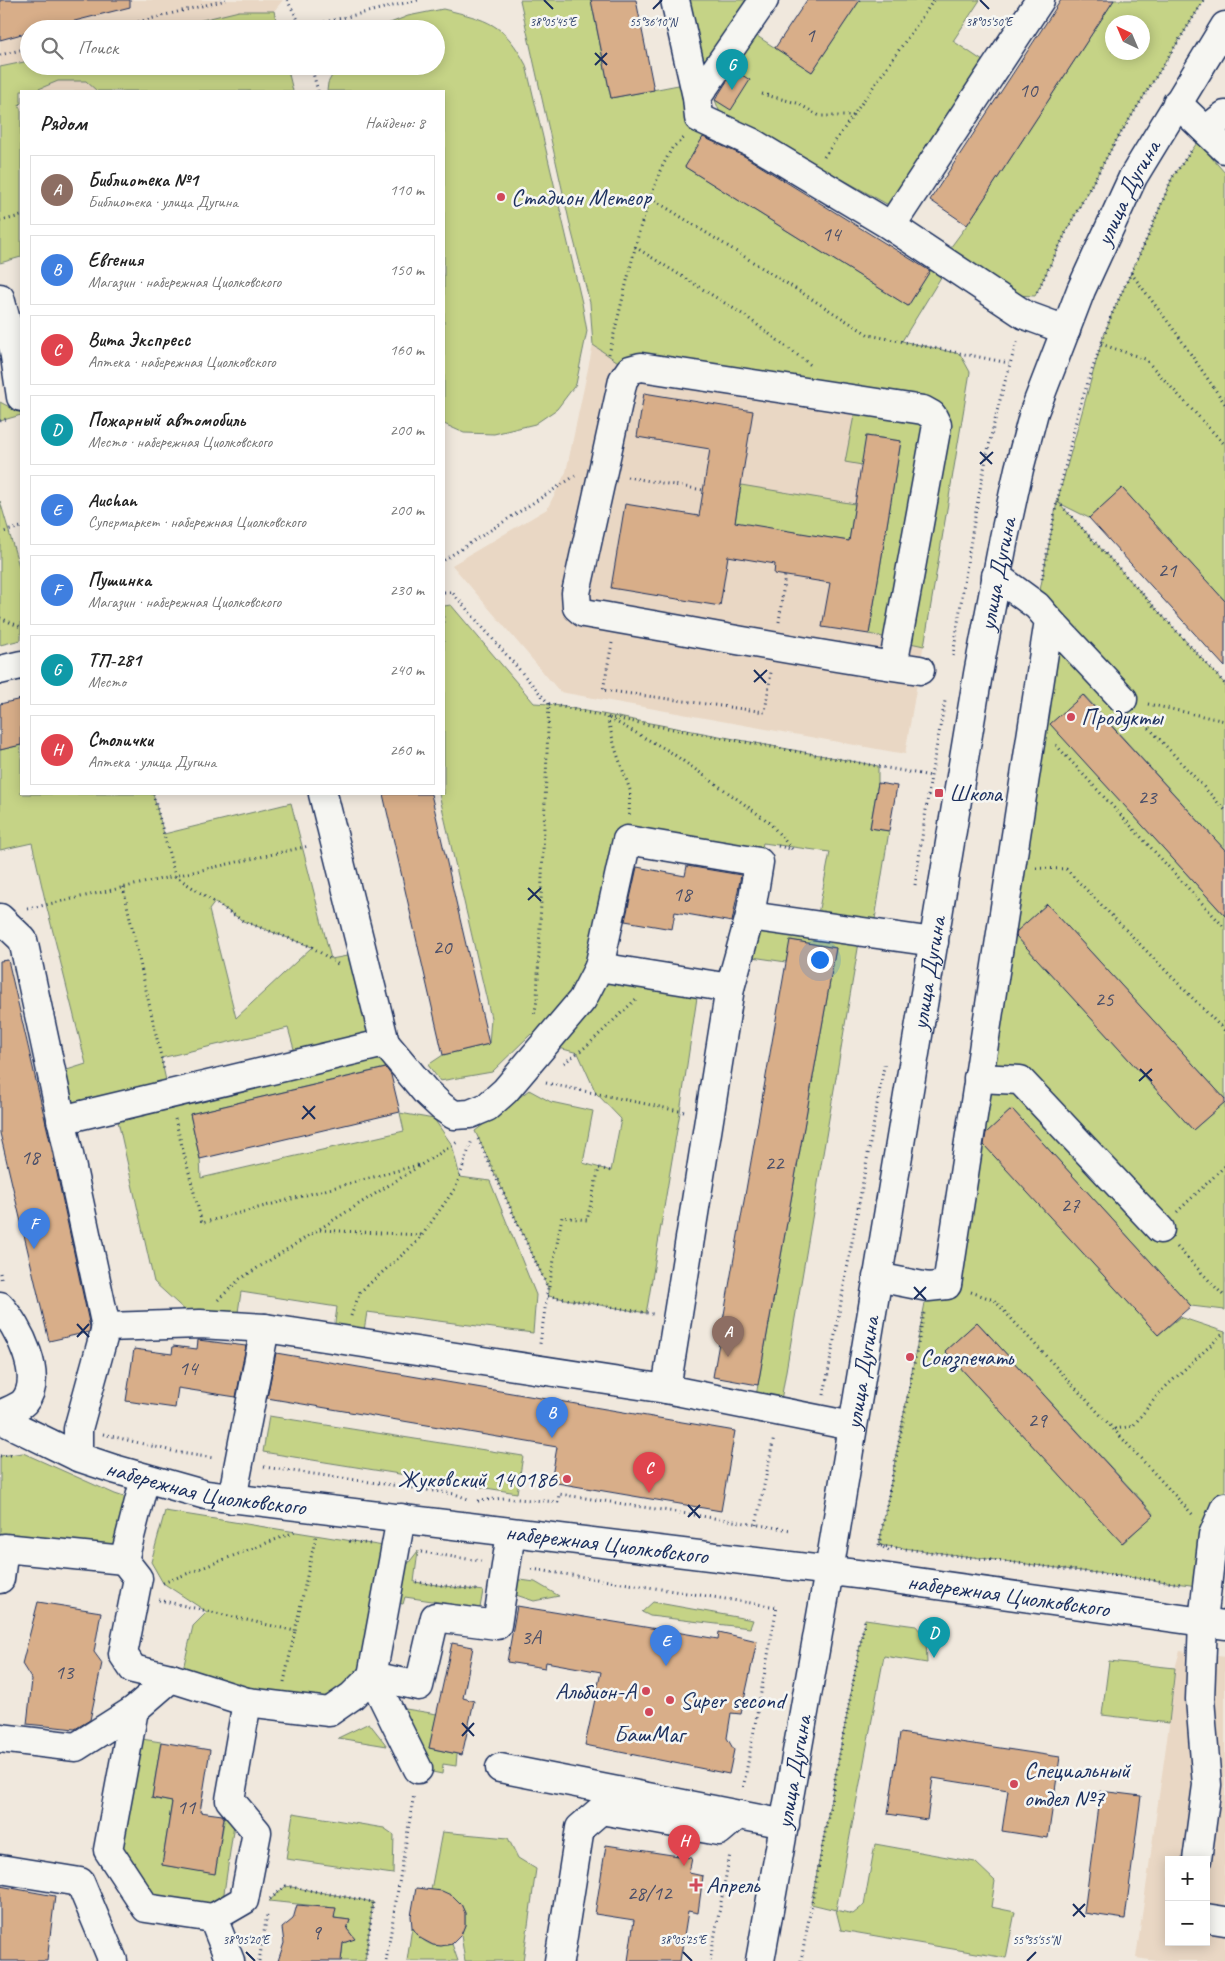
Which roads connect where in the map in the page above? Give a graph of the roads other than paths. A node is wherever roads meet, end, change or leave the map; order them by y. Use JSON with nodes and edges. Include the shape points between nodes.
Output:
{"nodes":[{"id":1,"x":675,"y":0,"type":"edge"},
{"id":2,"x":764,"y":0,"type":"edge"},
{"id":3,"x":1040,"y":0,"type":"edge"},
{"id":4,"x":1225,"y":26,"type":"edge"},
{"id":5,"x":1177,"y":103,"type":"junction"},
{"id":6,"x":698,"y":108,"type":"junction"},
{"id":7,"x":1215,"y":122,"type":"edge"},
{"id":8,"x":1225,"y":149,"type":"edge"},
{"id":9,"x":891,"y":226,"type":"junction"},
{"id":10,"x":0,"y":298,"type":"edge"},
{"id":11,"x":1066,"y":330,"type":"junction"},
{"id":12,"x":20,"y":389,"type":"edge"},
{"id":13,"x":996,"y":576,"type":"junction"},
{"id":14,"x":1050,"y":620,"type":"junction"},
{"id":15,"x":20,"y":665,"type":"edge"},
{"id":16,"x":893,"y":666,"type":"junction"},
{"id":17,"x":0,"y":670,"type":"edge"},
{"id":18,"x":920,"y":670,"type":"dead end"},
{"id":19,"x":1123,"y":699,"type":"road end"},
{"id":20,"x":323,"y":795,"type":"edge"},
{"id":21,"x":9,"y":915,"type":"edge"},
{"id":22,"x":750,"y":916,"type":"junction"},
{"id":23,"x":934,"y":942,"type":"junction"},
{"id":24,"x":599,"y":966,"type":"junction"},
{"id":25,"x":730,"y":988,"type":"junction"},
{"id":26,"x":385,"y":1043,"type":"junction"},
{"id":27,"x":978,"y":1078,"type":"junction"},
{"id":28,"x":61,"y":1120,"type":"junction"},
{"id":29,"x":1160,"y":1229,"type":"road end"},
{"id":30,"x":878,"y":1277,"type":"junction"},
{"id":31,"x":0,"y":1306,"type":"edge"},
{"id":32,"x":106,"y":1327,"type":"junction"},
{"id":33,"x":265,"y":1328,"type":"junction"},
{"id":34,"x":666,"y":1389,"type":"junction"},
{"id":35,"x":0,"y":1417,"type":"edge"},
{"id":36,"x":852,"y":1426,"type":"junction"},
{"id":37,"x":78,"y":1457,"type":"junction"},
{"id":38,"x":145,"y":1478,"type":"junction"},
{"id":39,"x":232,"y":1499,"type":"junction"},
{"id":40,"x":1225,"y":1507,"type":"edge"},
{"id":41,"x":400,"y":1518,"type":"junction"},
{"id":42,"x":511,"y":1533,"type":"junction"},
{"id":43,"x":124,"y":1560,"type":"junction"},
{"id":44,"x":830,"y":1571,"type":"junction"},
{"id":45,"x":0,"y":1579,"type":"edge"},
{"id":46,"x":1214,"y":1623,"type":"edge"},
{"id":47,"x":372,"y":1676,"type":"junction"},
{"id":48,"x":171,"y":1678,"type":"junction"},
{"id":49,"x":247,"y":1702,"type":"junction"},
{"id":50,"x":134,"y":1710,"type":"junction"},
{"id":51,"x":0,"y":1738,"type":"edge"},
{"id":52,"x":418,"y":1768,"type":"road end"},
{"id":53,"x":500,"y":1768,"type":"dead end"},
{"id":54,"x":738,"y":1815,"type":"junction"},
{"id":55,"x":785,"y":1824,"type":"junction"},
{"id":56,"x":1198,"y":1856,"type":"edge"},
{"id":57,"x":0,"y":1869,"type":"edge"},
{"id":58,"x":214,"y":1918,"type":"junction"},
{"id":59,"x":1210,"y":1919,"type":"edge"},
{"id":60,"x":1225,"y":1921,"type":"edge"},
{"id":61,"x":114,"y":1961,"type":"edge"},
{"id":62,"x":230,"y":1961,"type":"edge"},
{"id":63,"x":558,"y":1961,"type":"edge"},
{"id":64,"x":760,"y":1961,"type":"edge"}],
"edges":[{"from":1,"to":6,"type":"main road"},
{"from":2,"to":6,"type":"main road"},
{"from":3,"to":9,"type":"main road"},
{"from":4,"to":5,"type":"main road","name":"улица Дугина"},
{"from":5,"to":7,"type":"main road"},
{"from":5,"to":11,"type":"main road","name":"улица Дугина","via":[[1133,177]]},
{"from":6,"to":9,"type":"main road"},
{"from":7,"to":8,"type":"main road"},
{"from":9,"to":11,"type":"main road","via":[[1025,315]]},
{"from":10,"to":12,"type":"main road","via":[[14,350]]},
{"from":11,"to":13,"type":"main road","name":"улица Дугина","via":[[1034,412]]},
{"from":13,"to":14,"type":"main road","via":[[1037,606]]},
{"from":13,"to":23,"type":"main road","name":"улица Дугина"},
{"from":14,"to":19,"type":"main road"},
{"from":14,"to":27,"type":"main road"},
{"from":15,"to":17,"type":"main road"},
{"from":16,"to":16,"type":"main road","via":[[937,425],[932,415],[923,410],[641,367],[630,370],[623,380],[591,472],[577,606],[584,612]]},
{"from":16,"to":18,"type":"main road"},
{"from":20,"to":26,"type":"main road"},
{"from":21,"to":28,"type":"main road","via":[[23,940]]},
{"from":22,"to":23,"type":"main road"},
{"from":22,"to":24,"type":"main road","via":[[760,862],[627,840]]},
{"from":22,"to":25,"type":"main road"},
{"from":23,"to":30,"type":"main road","name":"улица Дугина"},
{"from":24,"to":25,"type":"main road"},
{"from":24,"to":26,"type":"main road","via":[[582,1000],[505,1091],[487,1107],[470,1114],[454,1115],[442,1107]]},
{"from":25,"to":34,"type":"main road"},
{"from":26,"to":28,"type":"main road"},
{"from":27,"to":29,"type":"main road","via":[[1020,1080]]},
{"from":27,"to":30,"type":"main road","via":[[947,1284],[928,1287]]},
{"from":28,"to":32,"type":"main road"},
{"from":30,"to":36,"type":"main road","name":"улица Дугина"},
{"from":31,"to":35,"type":"main road","via":[[10,1317],[31,1363],[33,1375],[22,1403]]},
{"from":32,"to":33,"type":"main road","via":[[205,1324]]},
{"from":32,"to":37,"type":"main road","via":[[78,1429]]},
{"from":33,"to":34,"type":"main road"},
{"from":33,"to":39,"type":"main road"},
{"from":34,"to":36,"type":"main road"},
{"from":35,"to":37,"type":"main road","name":"набережная Циолковского"},
{"from":36,"to":44,"type":"main road","name":"улица Дугина"},
{"from":37,"to":38,"type":"main road","name":"набережная Циолковского"},
{"from":38,"to":39,"type":"main road","name":"набережная Циолковского"},
{"from":38,"to":43,"type":"main road"},
{"from":39,"to":41,"type":"main road","name":"набережная Циолковского"},
{"from":40,"to":46,"type":"main road","via":[[1213,1535],[1206,1587]]},
{"from":41,"to":42,"type":"main road","name":"набережная Циолковского"},
{"from":41,"to":47,"type":"main road"},
{"from":42,"to":44,"type":"main road","name":"набережная Циолковского"},
{"from":42,"to":47,"type":"main road","via":[[497,1625],[435,1617],[419,1686]]},
{"from":43,"to":45,"type":"main road","via":[[4,1548]]},
{"from":43,"to":48,"type":"main road","via":[[138,1578],[122,1654],[133,1669]]},
{"from":44,"to":46,"type":"main road","name":"набережная Циолковского"},
{"from":44,"to":55,"type":"main road","name":"улица Дугина"},
{"from":46,"to":56,"type":"main road","via":[[1200,1699],[1207,1785]]},
{"from":47,"to":49,"type":"main road","via":[[329,1712]]},
{"from":47,"to":52,"type":"main road"},
{"from":48,"to":49,"type":"main road"},
{"from":48,"to":50,"type":"main road"},
{"from":49,"to":58,"type":"main road","via":[[230,1800],[257,1832],[244,1900]]},
{"from":50,"to":51,"type":"main road","via":[[76,1747]]},
{"from":50,"to":58,"type":"main road","via":[[108,1850],[146,1908]]},
{"from":53,"to":54,"type":"main road"},
{"from":54,"to":55,"type":"main road"},
{"from":54,"to":63,"type":"main road","via":[[719,1831],[601,1810],[580,1828]]},
{"from":55,"to":64,"type":"main road","name":"улица Дугина"},
{"from":57,"to":61,"type":"main road","via":[[80,1882]]},
{"from":58,"to":62,"type":"main road"},
{"from":59,"to":60,"type":"main road"}]}
